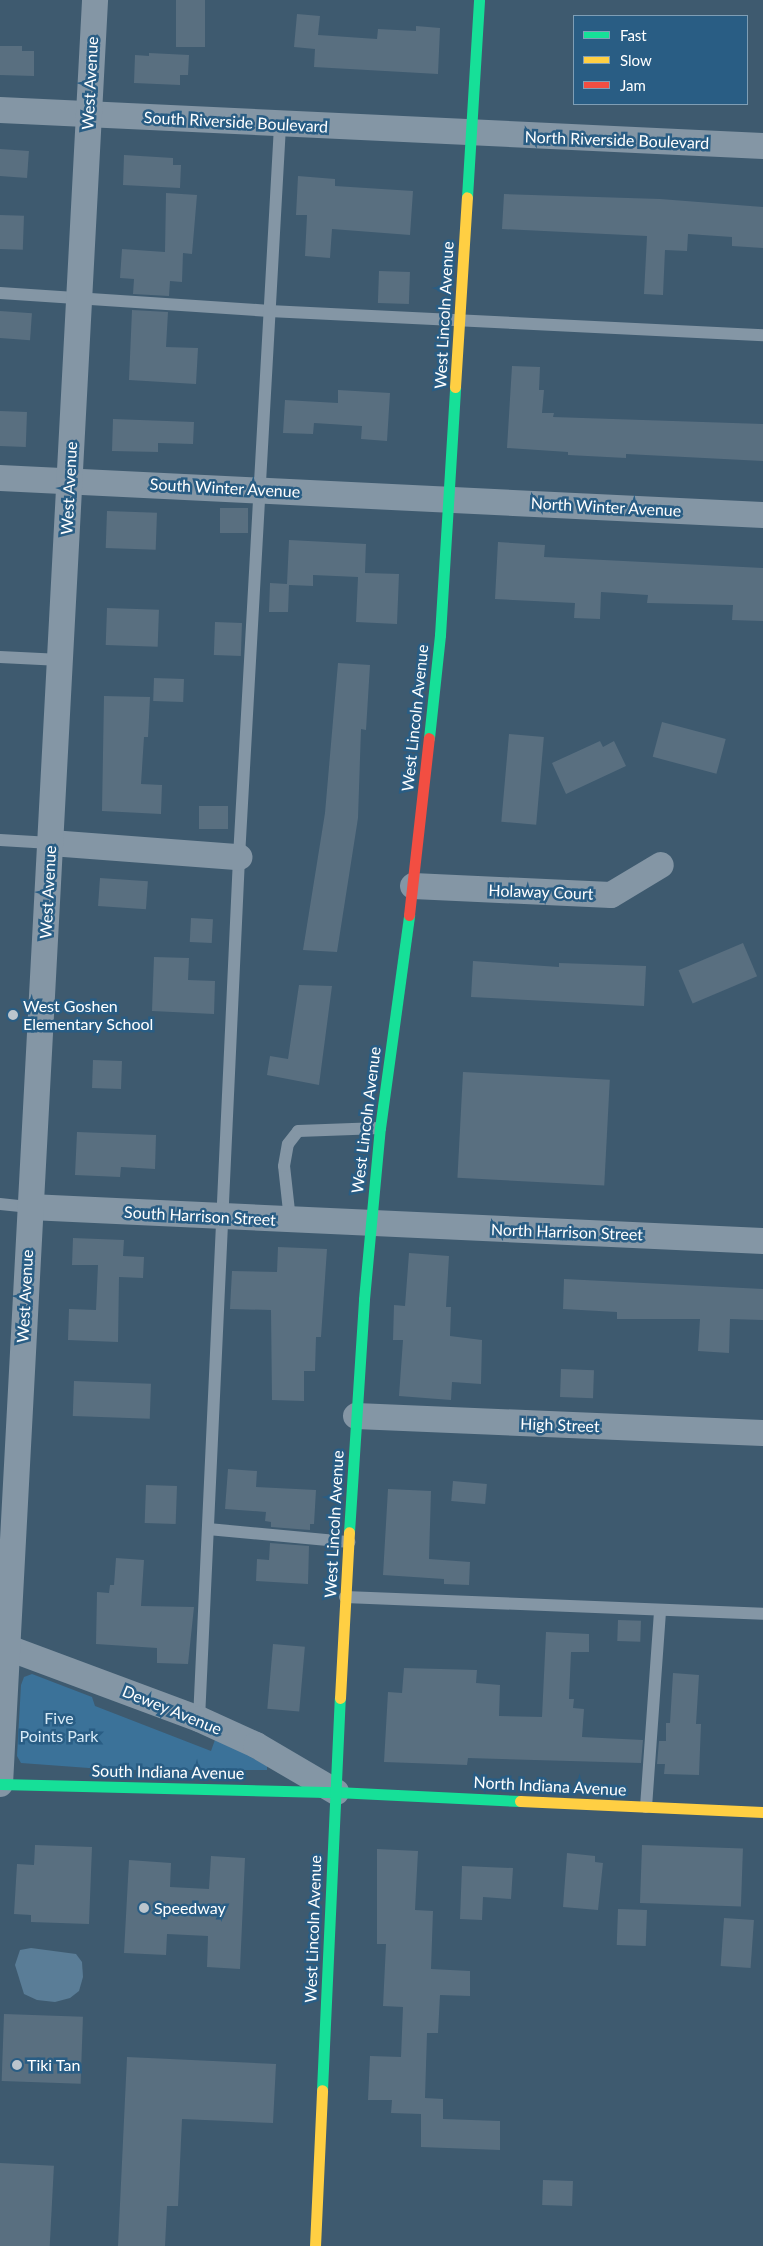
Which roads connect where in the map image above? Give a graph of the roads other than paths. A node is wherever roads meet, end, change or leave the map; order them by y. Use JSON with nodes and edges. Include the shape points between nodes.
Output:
{"nodes":[{"id":1,"x":95,"y":0,"type":"edge"},
{"id":2,"x":479,"y":0,"type":"edge"},
{"id":3,"x":0,"y":110,"type":"edge"},
{"id":4,"x":88,"y":114,"type":"junction"},
{"id":5,"x":280,"y":125,"type":"junction"},
{"id":6,"x":471,"y":134,"type":"junction"},
{"id":7,"x":763,"y":146,"type":"edge"},
{"id":8,"x":0,"y":293,"type":"edge"},
{"id":9,"x":79,"y":299,"type":"junction"},
{"id":10,"x":269,"y":311,"type":"junction"},
{"id":11,"x":460,"y":319,"type":"junction"},
{"id":12,"x":763,"y":335,"type":"edge"},
{"id":13,"x":0,"y":478,"type":"edge"},
{"id":14,"x":69,"y":481,"type":"junction"},
{"id":15,"x":259,"y":490,"type":"junction"},
{"id":16,"x":450,"y":499,"type":"junction"},
{"id":17,"x":763,"y":515,"type":"edge"},
{"id":18,"x":0,"y":657,"type":"edge"},
{"id":19,"x":61,"y":660,"type":"junction"},
{"id":20,"x":0,"y":840,"type":"edge"},
{"id":21,"x":51,"y":843,"type":"junction"},
{"id":22,"x":239,"y":857,"type":"junction"},
{"id":23,"x":661,"y":865,"type":"dead end"},
{"id":24,"x":412,"y":886,"type":"junction"},
{"id":25,"x":380,"y":1128,"type":"junction"},
{"id":26,"x":0,"y":1204,"type":"edge"},
{"id":27,"x":30,"y":1207,"type":"junction"},
{"id":28,"x":224,"y":1218,"type":"junction"},
{"id":29,"x":290,"y":1220,"type":"junction"},
{"id":30,"x":370,"y":1223,"type":"junction"},
{"id":31,"x":763,"y":1241,"type":"edge"},
{"id":32,"x":356,"y":1416,"type":"junction"},
{"id":33,"x":763,"y":1433,"type":"edge"},
{"id":34,"x":208,"y":1529,"type":"junction"},
{"id":35,"x":349,"y":1542,"type":"junction"},
{"id":36,"x":346,"y":1597,"type":"junction"},
{"id":37,"x":660,"y":1610,"type":"junction"},
{"id":38,"x":763,"y":1614,"type":"edge"},
{"id":39,"x":3,"y":1647,"type":"edge"},
{"id":40,"x":199,"y":1719,"type":"junction"},
{"id":41,"x":0,"y":1784,"type":"edge"},
{"id":42,"x":336,"y":1792,"type":"junction"},
{"id":43,"x":646,"y":1807,"type":"junction"},
{"id":44,"x":763,"y":1812,"type":"edge"},
{"id":45,"x":315,"y":2246,"type":"edge"}],
"edges":[{"from":1,"to":4,"type":"street","name":"West Avenue"},
{"from":2,"to":6,"type":"street","name":"West Lincoln Avenue"},
{"from":3,"to":4,"type":"street","name":"South Riverside Boulevard"},
{"from":4,"to":5,"type":"street","name":"South Riverside Boulevard"},
{"from":4,"to":9,"type":"street","name":"West Avenue"},
{"from":5,"to":6,"type":"street","name":"South Riverside Boulevard"},
{"from":5,"to":10,"type":"lane"},
{"from":6,"to":7,"type":"street","name":"North Riverside Boulevard"},
{"from":6,"to":11,"type":"street","name":"West Lincoln Avenue"},
{"from":8,"to":9,"type":"lane"},
{"from":9,"to":10,"type":"lane"},
{"from":9,"to":14,"type":"street","name":"West Avenue"},
{"from":10,"to":11,"type":"lane"},
{"from":10,"to":15,"type":"lane"},
{"from":11,"to":12,"type":"lane"},
{"from":11,"to":16,"type":"street","name":"West Lincoln Avenue"},
{"from":13,"to":14,"type":"street","name":"South Winter Avenue"},
{"from":14,"to":15,"type":"street","name":"South Winter Avenue"},
{"from":14,"to":19,"type":"street","name":"West Avenue"},
{"from":15,"to":16,"type":"street","name":"South Winter Avenue"},
{"from":15,"to":22,"type":"lane"},
{"from":16,"to":17,"type":"street","name":"North Winter Avenue"},
{"from":16,"to":24,"type":"street","name":"West Lincoln Avenue","via":[[440,635]]},
{"from":18,"to":19,"type":"lane"},
{"from":19,"to":21,"type":"street","name":"West Avenue"},
{"from":20,"to":21,"type":"lane"},
{"from":21,"to":22,"type":"street"},
{"from":21,"to":27,"type":"street","name":"West Avenue"},
{"from":22,"to":28,"type":"lane"},
{"from":23,"to":24,"type":"street","name":"Holaway Court","via":[[611,895]]},
{"from":24,"to":25,"type":"street","name":"West Lincoln Avenue"},
{"from":25,"to":29,"type":"lane","via":[[298,1131],[288,1144],[284,1166]]},
{"from":25,"to":30,"type":"street","name":"West Lincoln Avenue"},
{"from":26,"to":27,"type":"lane"},
{"from":27,"to":28,"type":"street","name":"South Harrison Street"},
{"from":27,"to":39,"type":"street","name":"West Avenue"},
{"from":28,"to":29,"type":"street","name":"South Harrison Street"},
{"from":28,"to":34,"type":"lane"},
{"from":29,"to":30,"type":"street","name":"South Harrison Street"},
{"from":30,"to":31,"type":"street","name":"North Harrison Street"},
{"from":30,"to":32,"type":"street","name":"West Lincoln Avenue"},
{"from":32,"to":33,"type":"street","name":"High Street"},
{"from":32,"to":35,"type":"street","name":"West Lincoln Avenue"},
{"from":34,"to":35,"type":"lane"},
{"from":34,"to":40,"type":"lane"},
{"from":35,"to":36,"type":"street","name":"West Lincoln Avenue"},
{"from":36,"to":37,"type":"lane"},
{"from":36,"to":42,"type":"street","name":"West Lincoln Avenue"},
{"from":37,"to":38,"type":"lane"},
{"from":37,"to":43,"type":"lane"},
{"from":39,"to":40,"type":"street","name":"Dewey Avenue"},
{"from":39,"to":41,"type":"street","name":"West Avenue"},
{"from":40,"to":42,"type":"street","name":"Dewey Avenue","via":[[256,1745]]},
{"from":41,"to":42,"type":"street","name":"South Indiana Avenue"},
{"from":42,"to":43,"type":"street","name":"North Indiana Avenue"},
{"from":42,"to":45,"type":"street","name":"West Lincoln Avenue"},
{"from":43,"to":44,"type":"street","name":"North Indiana Avenue"}]}
